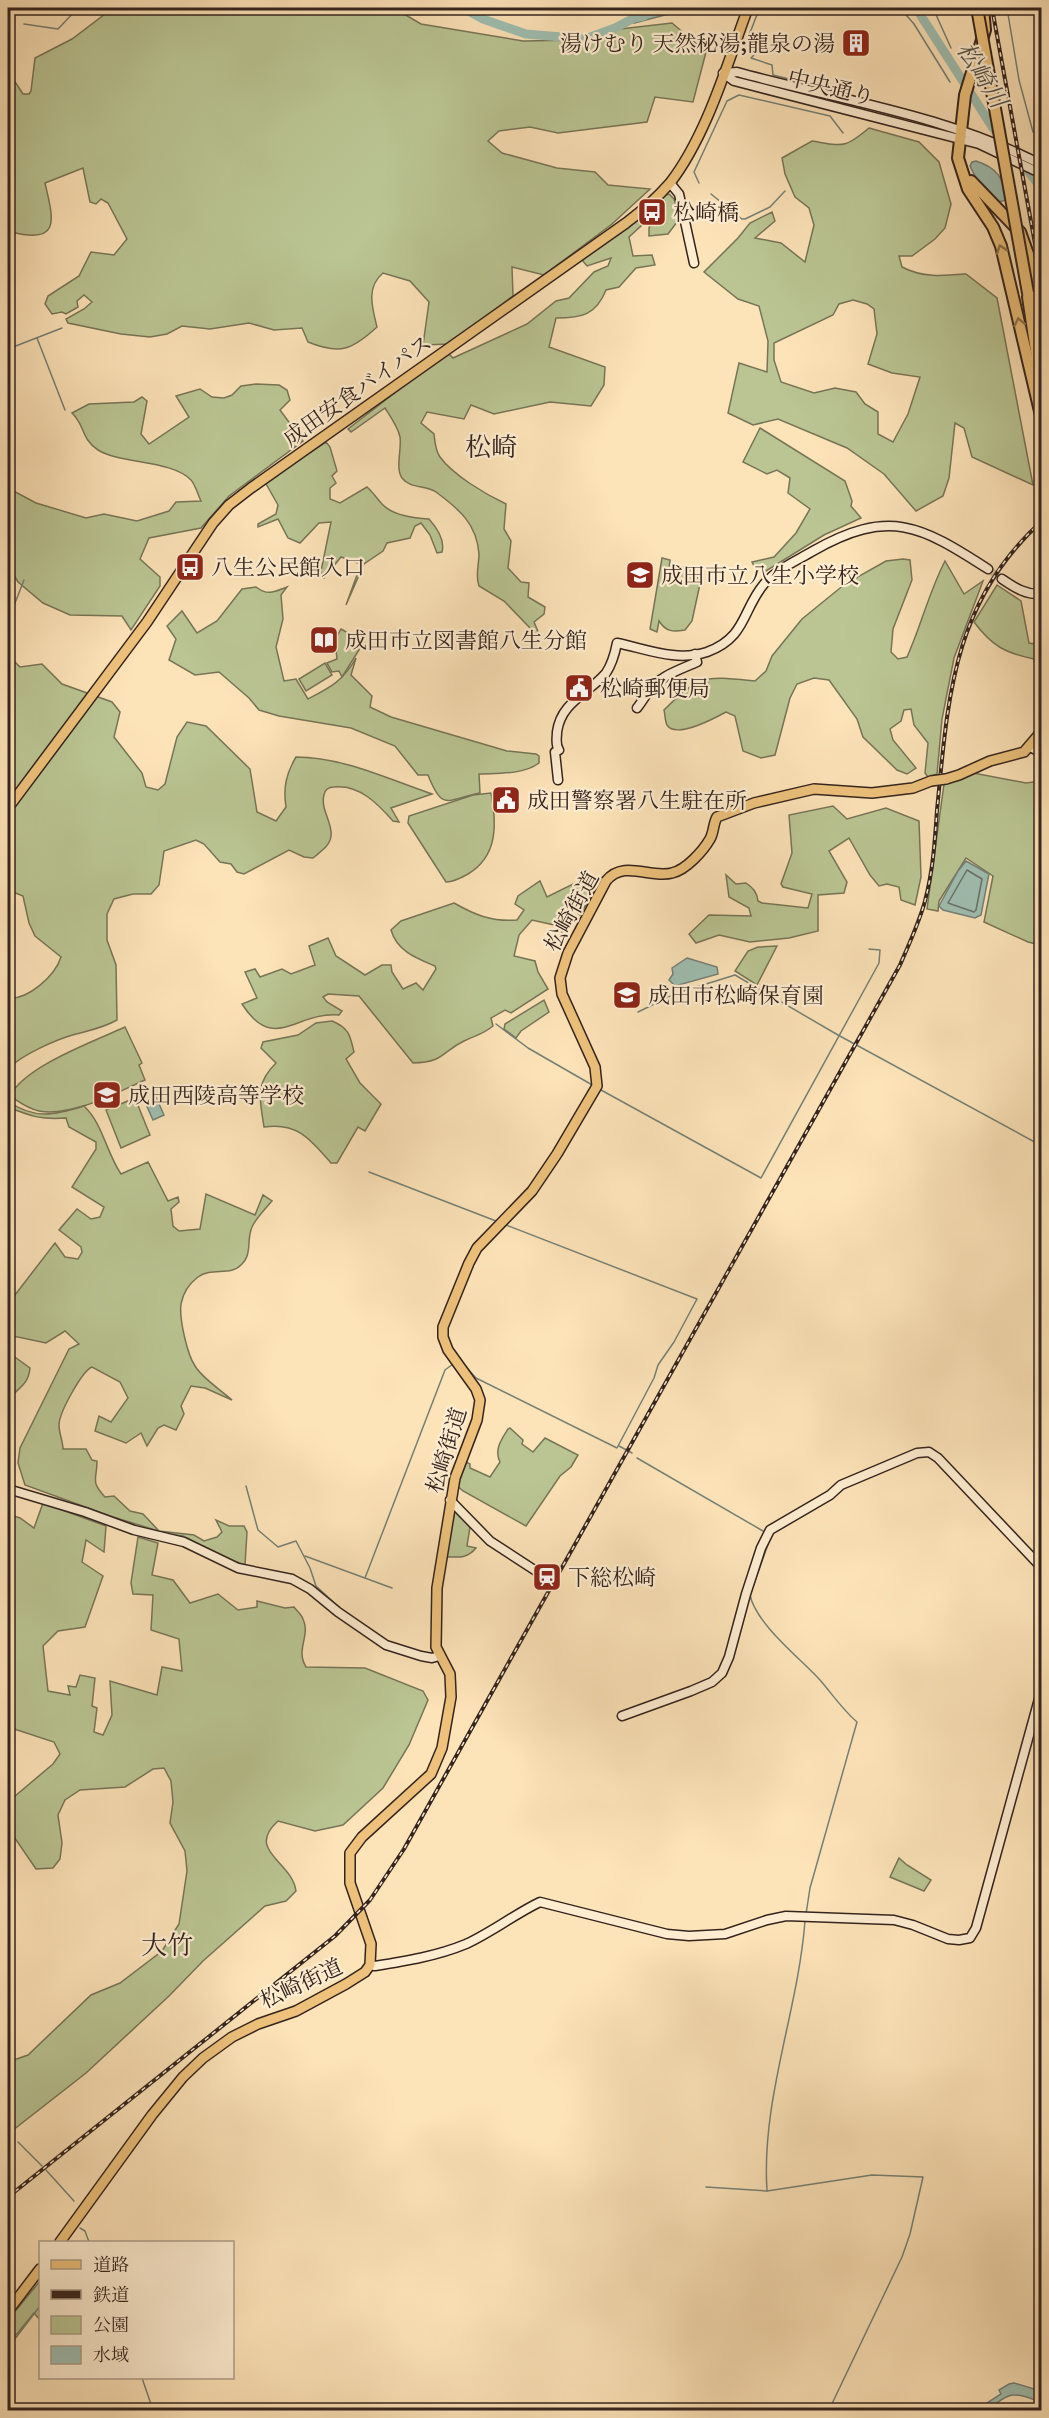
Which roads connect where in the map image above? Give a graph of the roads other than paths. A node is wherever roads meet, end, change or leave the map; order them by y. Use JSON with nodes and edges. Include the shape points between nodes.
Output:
{"nodes":[{"id":1,"x":748,"y":8,"type":"edge"},
{"id":2,"x":977,"y":8,"type":"edge"},
{"id":3,"x":983,"y":8,"type":"edge"},
{"id":4,"x":723,"y":73,"type":"junction"},
{"id":5,"x":961,"y":134,"type":"junction"},
{"id":6,"x":1040,"y":169,"type":"edge"},
{"id":7,"x":670,"y":183,"type":"junction"},
{"id":8,"x":694,"y":263,"type":"dead end"},
{"id":9,"x":1031,"y":294,"type":"junction"},
{"id":10,"x":1030,"y":308,"type":"junction"},
{"id":11,"x":1041,"y":329,"type":"edge"},
{"id":12,"x":1041,"y":360,"type":"edge"},
{"id":13,"x":1041,"y":392,"type":"edge"},
{"id":14,"x":1041,"y":420,"type":"edge"},
{"id":15,"x":988,"y":569,"type":"tunnel mouth"},
{"id":16,"x":1002,"y":579,"type":"tunnel mouth"},
{"id":17,"x":1041,"y":594,"type":"edge"},
{"id":18,"x":695,"y":654,"type":"junction"},
{"id":19,"x":637,"y":708,"type":"dead end"},
{"id":20,"x":1041,"y":731,"type":"edge"},
{"id":21,"x":1030,"y":747,"type":"junction"},
{"id":22,"x":1041,"y":753,"type":"edge"},
{"id":23,"x":558,"y":780,"type":"dead end"},
{"id":24,"x":8,"y":808,"type":"edge"},
{"id":25,"x":8,"y":1489,"type":"edge"},
{"id":26,"x":450,"y":1500,"type":"junction"},
{"id":27,"x":1041,"y":1568,"type":"edge"},
{"id":28,"x":536,"y":1571,"type":"dead end"},
{"id":29,"x":439,"y":1656,"type":"junction"},
{"id":30,"x":1041,"y":1688,"type":"edge"},
{"id":31,"x":622,"y":1716,"type":"dead end"},
{"id":32,"x":370,"y":1965,"type":"junction"},
{"id":33,"x":61,"y":2241,"type":"edge"},
{"id":34,"x":39,"y":2270,"type":"edge"},
{"id":35,"x":8,"y":2311,"type":"edge"}],
"edges":[{"from":1,"to":4,"type":"main road","name":"成田安食バイパス"},
{"from":2,"to":9,"type":"highway","bridge":true},
{"from":3,"to":5,"type":"highway","bridge":true,"via":[[985,30],[965,96]]},
{"from":4,"to":5,"type":"street","name":"中央通り","via":[[734,81]]},
{"from":4,"to":7,"type":"main road","name":"成田安食バイパス","via":[[698,133]]},
{"from":5,"to":6,"type":"street","name":"中央通り","via":[[1006,146]]},
{"from":5,"to":9,"type":"highway","bridge":true,"via":[[966,172],[973,185],[1020,232],[1026,248]]},
{"from":14,"to":5,"type":"highway","one_way":true,"via":[[1001,246],[962,175],[958,158]]},
{"from":7,"to":8,"type":"street","via":[[679,194]]},
{"from":7,"to":24,"type":"main road","name":"成田安食バイパス","via":[[626,224],[230,506],[213,523],[147,622]]},
{"from":9,"to":10,"type":"highway"},
{"from":9,"to":11,"type":"highway"},
{"from":10,"to":12,"type":"highway"},
{"from":10,"to":13,"type":"highway"},
{"from":15,"to":18,"type":"street","via":[[944,541],[915,529],[876,526],[853,531],[777,573],[763,586],[736,633],[719,646]]},
{"from":16,"to":17,"type":"street","via":[[1029,594]]},
{"from":18,"to":19,"type":"street","via":[[696,662],[659,681]]},
{"from":18,"to":23,"type":"street","via":[[679,656],[617,643],[606,672],[563,712],[556,745],[559,750],[555,752]]},
{"from":20,"to":21,"type":"main road"},
{"from":21,"to":22,"type":"street"},
{"from":21,"to":26,"type":"main road","name":"松崎街道","bridge":true,"via":[[913,789],[814,789],[743,806],[717,817],[709,840],[679,871],[666,874],[623,870],[606,881],[568,953],[560,978],[562,994],[596,1067],[597,1086],[532,1191],[477,1248],[443,1327],[448,1350],[480,1400]]},
{"from":25,"to":29,"type":"street","via":[[184,1542],[238,1568],[292,1579],[386,1645],[421,1656]]},
{"from":26,"to":28,"type":"street","via":[[490,1541]]},
{"from":26,"to":29,"type":"main road","name":"松崎街道","via":[[436,1594]]},
{"from":27,"to":31,"type":"street","via":[[938,1458],[929,1452],[917,1453],[841,1485],[770,1530],[722,1673],[712,1682]]},
{"from":29,"to":32,"type":"main road","name":"松崎街道","via":[[450,1674],[451,1689],[438,1761],[426,1779],[355,1844],[349,1857],[350,1883],[371,1944]]},
{"from":30,"to":32,"type":"street","via":[[971,1937],[948,1939],[894,1920],[805,1916],[778,1917],[719,1935],[689,1936],[540,1902],[451,1950]]},
{"from":32,"to":33,"type":"main road","name":"松崎街道","via":[[360,1976],[313,2002],[232,2037],[198,2063],[152,2115]]},
{"from":34,"to":35,"type":"main road"}]}
